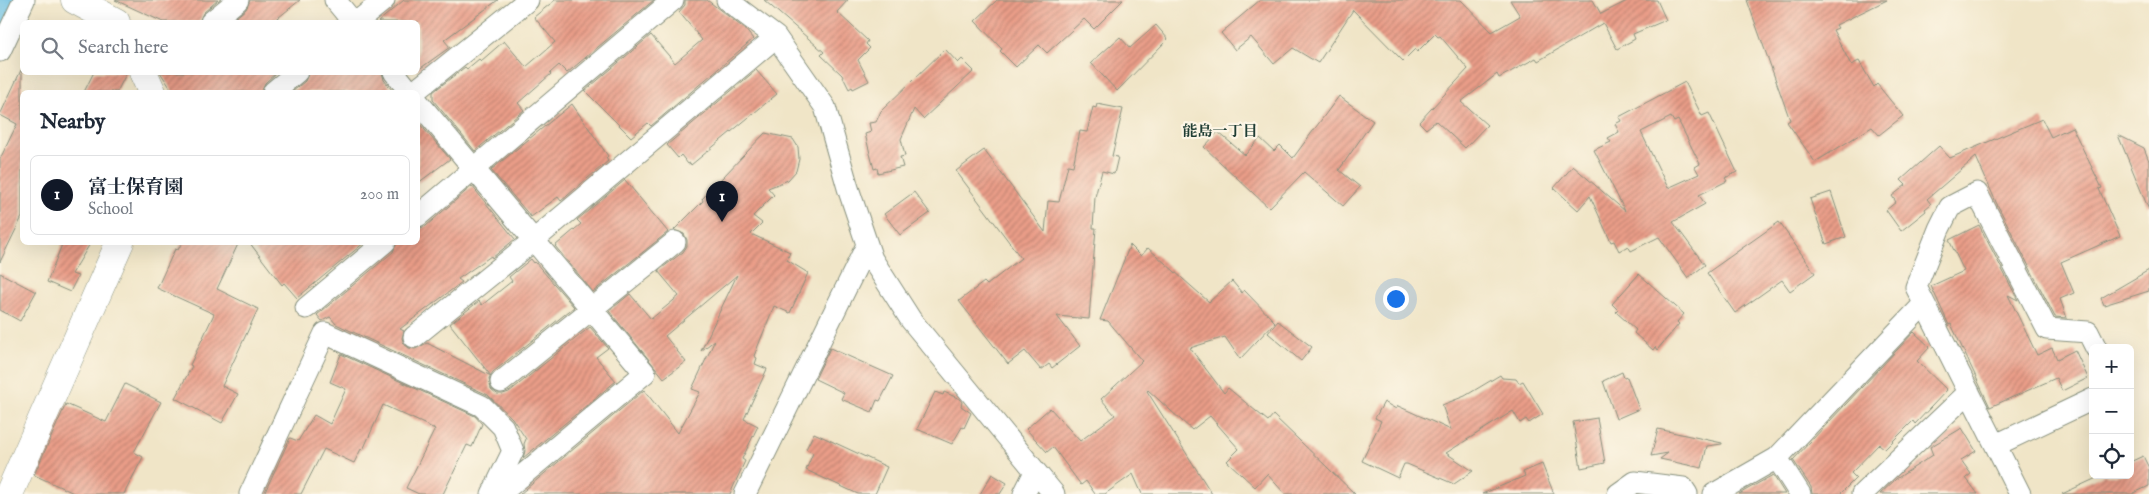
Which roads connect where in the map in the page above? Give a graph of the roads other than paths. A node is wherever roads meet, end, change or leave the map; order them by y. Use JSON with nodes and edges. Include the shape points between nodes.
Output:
{"nodes":[{"id":1,"x":24,"y":0,"type":"edge"},
{"id":2,"x":75,"y":0,"type":"edge"},
{"id":3,"x":238,"y":0,"type":"edge"},
{"id":4,"x":335,"y":0,"type":"edge"},
{"id":5,"x":384,"y":0,"type":"edge"},
{"id":6,"x":528,"y":0,"type":"edge"},
{"id":7,"x":673,"y":0,"type":"edge"},
{"id":8,"x":727,"y":0,"type":"edge"},
{"id":9,"x":112,"y":20,"type":"edge"},
{"id":10,"x":213,"y":20,"type":"edge"},
{"id":11,"x":353,"y":20,"type":"edge"},
{"id":12,"x":358,"y":20,"type":"edge"},
{"id":13,"x":776,"y":37,"type":"junction"},
{"id":14,"x":0,"y":51,"type":"edge"},
{"id":15,"x":293,"y":75,"type":"edge"},
{"id":16,"x":396,"y":75,"type":"edge"},
{"id":17,"x":275,"y":90,"type":"edge"},
{"id":18,"x":408,"y":90,"type":"edge"},
{"id":19,"x":416,"y":90,"type":"edge"},
{"id":20,"x":420,"y":104,"type":"edge"},
{"id":21,"x":474,"y":169,"type":"junction"},
{"id":22,"x":420,"y":214,"type":"edge"},
{"id":23,"x":534,"y":240,"type":"junction"},
{"id":24,"x":675,"y":242,"type":"dead end"},
{"id":25,"x":119,"y":245,"type":"edge"},
{"id":26,"x":381,"y":245,"type":"edge"},
{"id":27,"x":867,"y":245,"type":"junction"},
{"id":28,"x":1924,"y":304,"type":"junction"},
{"id":29,"x":306,"y":308,"type":"dead end"},
{"id":30,"x":592,"y":309,"type":"junction"},
{"id":31,"x":414,"y":337,"type":"dead end"},
{"id":32,"x":2094,"y":344,"type":"edge"},
{"id":33,"x":501,"y":382,"type":"dead end"},
{"id":34,"x":1969,"y":392,"type":"junction"},
{"id":35,"x":2089,"y":401,"type":"edge"},
{"id":36,"x":1996,"y":445,"type":"junction"},
{"id":37,"x":1777,"y":458,"type":"junction"},
{"id":38,"x":1035,"y":472,"type":"junction"},
{"id":39,"x":13,"y":489,"type":"edge"},
{"id":40,"x":250,"y":494,"type":"edge"},
{"id":41,"x":492,"y":494,"type":"edge"},
{"id":42,"x":500,"y":494,"type":"edge"},
{"id":43,"x":745,"y":494,"type":"edge"},
{"id":44,"x":1024,"y":494,"type":"edge"},
{"id":45,"x":1054,"y":494,"type":"edge"},
{"id":46,"x":1618,"y":494,"type":"edge"},
{"id":47,"x":1687,"y":494,"type":"edge"},
{"id":48,"x":1714,"y":494,"type":"edge"},
{"id":49,"x":1800,"y":494,"type":"edge"},
{"id":50,"x":1862,"y":494,"type":"edge"},
{"id":51,"x":2020,"y":494,"type":"edge"}],
"edges":[{"from":1,"to":14,"type":"street"},
{"from":2,"to":9,"type":"street"},
{"from":3,"to":10,"type":"street"},
{"from":4,"to":11,"type":"street"},
{"from":5,"to":12,"type":"street"},
{"from":6,"to":19,"type":"street"},
{"from":7,"to":21,"type":"street"},
{"from":8,"to":13,"type":"street"},
{"from":13,"to":23,"type":"street"},
{"from":13,"to":27,"type":"street","via":[[826,107]]},
{"from":15,"to":17,"type":"street"},
{"from":16,"to":18,"type":"street"},
{"from":20,"to":21,"type":"street"},
{"from":21,"to":22,"type":"street"},
{"from":21,"to":23,"type":"street"},
{"from":23,"to":30,"type":"street"},
{"from":23,"to":31,"type":"street"},
{"from":24,"to":30,"type":"street"},
{"from":25,"to":39,"type":"street"},
{"from":26,"to":29,"type":"street"},
{"from":27,"to":38,"type":"street","via":[[872,259],[911,320]]},
{"from":27,"to":43,"type":"street"},
{"from":28,"to":32,"type":"street","via":[[1916,287],[1939,229],[1950,207],[1977,193],[2047,329],[2088,332]]},
{"from":28,"to":34,"type":"street"},
{"from":28,"to":37,"type":"street"},
{"from":30,"to":33,"type":"street"},
{"from":30,"to":42,"type":"street","via":[[645,373]]},
{"from":34,"to":36,"type":"street"},
{"from":34,"to":50,"type":"street"},
{"from":35,"to":36,"type":"street"},
{"from":36,"to":51,"type":"street"},
{"from":37,"to":48,"type":"street"},
{"from":37,"to":49,"type":"street"},
{"from":38,"to":44,"type":"street"},
{"from":38,"to":45,"type":"street"},
{"from":40,"to":41,"type":"street","via":[[325,334],[482,406],[503,427],[512,451]]},
{"from":46,"to":47,"type":"street","via":[[1635,482],[1683,488]]}]}
